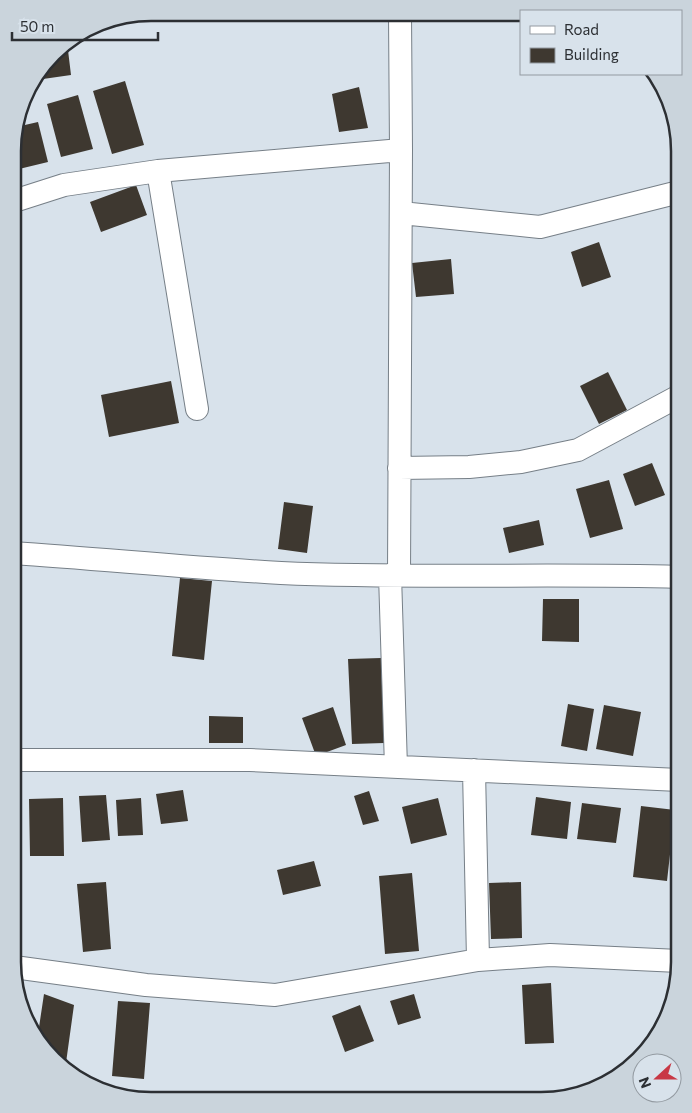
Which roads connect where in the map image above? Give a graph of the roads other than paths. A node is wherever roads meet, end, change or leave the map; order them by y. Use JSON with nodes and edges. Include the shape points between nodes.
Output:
{"nodes":[{"id":1,"x":400,"y":21,"type":"edge"},
{"id":2,"x":401,"y":150,"type":"junction"},
{"id":3,"x":158,"y":172,"type":"junction"},
{"id":4,"x":671,"y":194,"type":"edge"},
{"id":5,"x":21,"y":199,"type":"edge"},
{"id":6,"x":400,"y":213,"type":"junction"},
{"id":7,"x":671,"y":400,"type":"edge"},
{"id":8,"x":197,"y":408,"type":"dead end"},
{"id":9,"x":400,"y":468,"type":"junction"},
{"id":10,"x":21,"y":554,"type":"edge"},
{"id":11,"x":395,"y":576,"type":"junction"},
{"id":12,"x":670,"y":577,"type":"edge"},
{"id":13,"x":21,"y":760,"type":"edge"},
{"id":14,"x":396,"y":767,"type":"junction"},
{"id":15,"x":474,"y":770,"type":"junction"},
{"id":16,"x":670,"y":780,"type":"edge"},
{"id":17,"x":478,"y":960,"type":"junction"},
{"id":18,"x":670,"y":961,"type":"edge"},
{"id":19,"x":22,"y":968,"type":"edge"}],
"edges":[{"from":1,"to":2,"type":"street"},
{"from":2,"to":3,"type":"street"},
{"from":2,"to":6,"type":"street"},
{"from":3,"to":5,"type":"street","via":[[64,185]]},
{"from":3,"to":8,"type":"street"},
{"from":4,"to":6,"type":"street","via":[[540,227]]},
{"from":6,"to":9,"type":"street"},
{"from":7,"to":9,"type":"street","via":[[578,450],[521,462]]},
{"from":9,"to":11,"type":"street"},
{"from":10,"to":11,"type":"street","via":[[281,573]]},
{"from":11,"to":12,"type":"street","via":[[596,574]]},
{"from":11,"to":14,"type":"street"},
{"from":13,"to":14,"type":"street","via":[[250,760]]},
{"from":14,"to":15,"type":"street"},
{"from":15,"to":16,"type":"street"},
{"from":15,"to":17,"type":"street"},
{"from":17,"to":18,"type":"street","via":[[550,955]]},
{"from":17,"to":19,"type":"street","via":[[275,995],[146,985]]}]}
